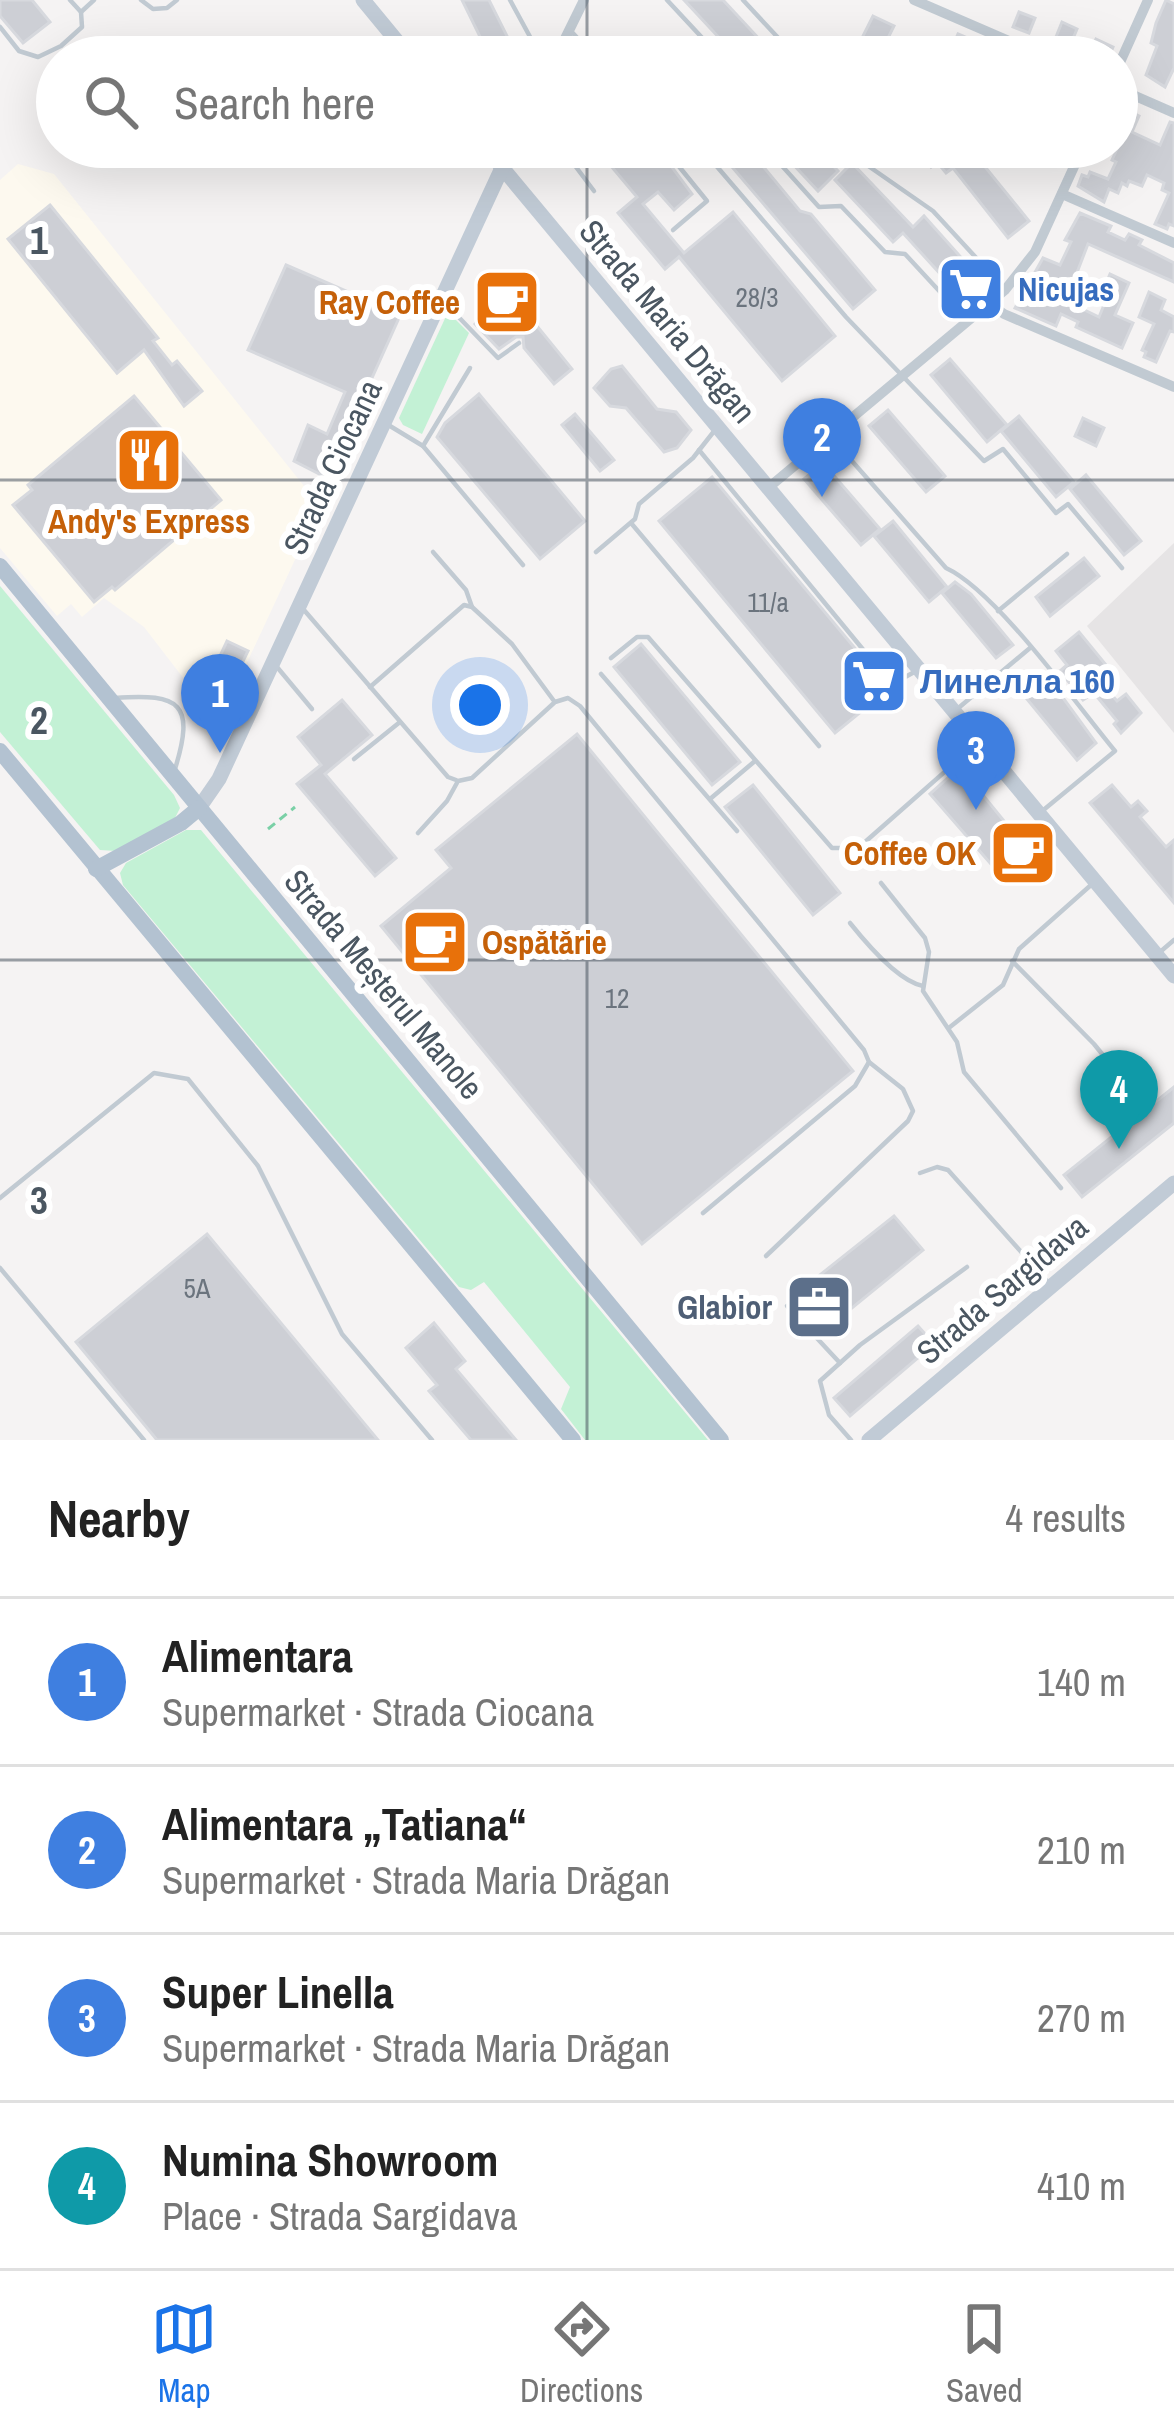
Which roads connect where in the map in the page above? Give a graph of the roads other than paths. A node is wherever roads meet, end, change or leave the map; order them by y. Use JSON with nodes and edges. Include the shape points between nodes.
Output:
{"nodes":[{"id":1,"x":70,"y":0,"type":"edge"},
{"id":2,"x":94,"y":0,"type":"edge"},
{"id":3,"x":141,"y":0,"type":"edge"},
{"id":4,"x":177,"y":0,"type":"edge"},
{"id":5,"x":363,"y":0,"type":"edge"},
{"id":6,"x":510,"y":0,"type":"edge"},
{"id":7,"x":668,"y":0,"type":"edge"},
{"id":8,"x":743,"y":0,"type":"edge"},
{"id":9,"x":914,"y":0,"type":"edge"},
{"id":10,"x":1148,"y":0,"type":"edge"},
{"id":11,"x":579,"y":3,"type":"edge"},
{"id":12,"x":81,"y":12,"type":"junction"},
{"id":13,"x":0,"y":27,"type":"edge"},
{"id":14,"x":570,"y":29,"type":"junction"},
{"id":15,"x":72,"y":36,"type":"edge"},
{"id":16,"x":393,"y":36,"type":"edge"},
{"id":17,"x":530,"y":36,"type":"edge"},
{"id":18,"x":566,"y":36,"type":"edge"},
{"id":19,"x":576,"y":36,"type":"edge"},
{"id":20,"x":701,"y":36,"type":"edge"},
{"id":21,"x":776,"y":36,"type":"edge"},
{"id":22,"x":997,"y":36,"type":"edge"},
{"id":23,"x":1132,"y":36,"type":"edge"},
{"id":24,"x":36,"y":56,"type":"edge"},
{"id":25,"x":1138,"y":97,"type":"edge"},
{"id":26,"x":1174,"y":113,"type":"edge"},
{"id":27,"x":502,"y":168,"type":"joint"},
{"id":28,"x":577,"y":168,"type":"edge"},
{"id":29,"x":679,"y":168,"type":"edge"},
{"id":30,"x":717,"y":168,"type":"edge"},
{"id":31,"x":784,"y":168,"type":"edge"},
{"id":32,"x":872,"y":168,"type":"edge"},
{"id":33,"x":1073,"y":168,"type":"edge"},
{"id":34,"x":594,"y":191,"type":"dead end"},
{"id":35,"x":1062,"y":194,"type":"junction"},
{"id":36,"x":673,"y":230,"type":"dead end"},
{"id":37,"x":1174,"y":243,"type":"edge"},
{"id":38,"x":1005,"y":290,"type":"junction"},
{"id":39,"x":442,"y":299,"type":"junction"},
{"id":40,"x":990,"y":304,"type":"junction"},
{"id":41,"x":967,"y":321,"type":"junction"},
{"id":42,"x":519,"y":343,"type":"dead end"},
{"id":43,"x":470,"y":368,"type":"dead end"},
{"id":44,"x":902,"y":374,"type":"junction"},
{"id":45,"x":1174,"y":388,"type":"edge"},
{"id":46,"x":385,"y":423,"type":"junction"},
{"id":47,"x":718,"y":426,"type":"junction"},
{"id":48,"x":830,"y":436,"type":"junction"},
{"id":49,"x":424,"y":446,"type":"junction"},
{"id":50,"x":700,"y":449,"type":"junction"},
{"id":51,"x":768,"y":488,"type":"junction"},
{"id":52,"x":631,"y":523,"type":"junction"},
{"id":53,"x":433,"y":552,"type":"dead end"},
{"id":54,"x":596,"y":552,"type":"dead end"},
{"id":55,"x":1067,"y":554,"type":"dead end"},
{"id":56,"x":523,"y":565,"type":"dead end"},
{"id":57,"x":0,"y":566,"type":"edge"},
{"id":58,"x":1121,"y":568,"type":"dead end"},
{"id":59,"x":300,"y":606,"type":"junction"},
{"id":60,"x":472,"y":607,"type":"junction"},
{"id":61,"x":998,"y":611,"type":"junction"},
{"id":62,"x":1030,"y":648,"type":"junction"},
{"id":63,"x":610,"y":658,"type":"dead end"},
{"id":64,"x":273,"y":663,"type":"junction"},
{"id":65,"x":918,"y":670,"type":"junction"},
{"id":66,"x":601,"y":674,"type":"dead end"},
{"id":67,"x":370,"y":687,"type":"junction"},
{"id":68,"x":110,"y":698,"type":"junction"},
{"id":69,"x":555,"y":702,"type":"junction"},
{"id":70,"x":312,"y":710,"type":"dead end"},
{"id":71,"x":953,"y":712,"type":"junction"},
{"id":72,"x":400,"y":722,"type":"junction"},
{"id":73,"x":979,"y":742,"type":"junction"},
{"id":74,"x":819,"y":746,"type":"dead end"},
{"id":75,"x":0,"y":751,"type":"edge"},
{"id":76,"x":354,"y":758,"type":"dead end"},
{"id":77,"x":755,"y":761,"type":"junction"},
{"id":78,"x":7,"y":773,"type":"edge"},
{"id":79,"x":173,"y":775,"type":"junction"},
{"id":80,"x":458,"y":781,"type":"junction"},
{"id":81,"x":710,"y":799,"type":"junction"},
{"id":82,"x":200,"y":808,"type":"junction"},
{"id":83,"x":1039,"y":814,"type":"junction"},
{"id":84,"x":737,"y":831,"type":"dead end"},
{"id":85,"x":418,"y":833,"type":"dead end"},
{"id":86,"x":96,"y":869,"type":"junction"},
{"id":87,"x":1095,"y":881,"type":"junction"},
{"id":88,"x":881,"y":883,"type":"dead end"},
{"id":89,"x":850,"y":922,"type":"dead end"},
{"id":90,"x":1174,"y":940,"type":"edge"},
{"id":91,"x":1156,"y":955,"type":"junction"},
{"id":92,"x":1012,"y":961,"type":"junction"},
{"id":93,"x":1174,"y":976,"type":"edge"},
{"id":94,"x":923,"y":986,"type":"junction"},
{"id":95,"x":949,"y":1028,"type":"junction"},
{"id":96,"x":868,"y":1062,"type":"junction"},
{"id":97,"x":1137,"y":1096,"type":"dead end"},
{"id":98,"x":920,"y":1173,"type":"dead end"},
{"id":99,"x":1174,"y":1183,"type":"edge"},
{"id":100,"x":1061,"y":1189,"type":"dead end"},
{"id":101,"x":0,"y":1198,"type":"edge"},
{"id":102,"x":703,"y":1213,"type":"dead end"},
{"id":103,"x":766,"y":1256,"type":"dead end"},
{"id":104,"x":967,"y":1267,"type":"dead end"},
{"id":105,"x":0,"y":1268,"type":"edge"},
{"id":106,"x":1052,"y":1286,"type":"junction"},
{"id":107,"x":787,"y":1306,"type":"dead end"},
{"id":108,"x":840,"y":1364,"type":"junction"},
{"id":109,"x":144,"y":1440,"type":"edge"},
{"id":110,"x":433,"y":1440,"type":"edge"},
{"id":111,"x":573,"y":1440,"type":"edge"},
{"id":112,"x":721,"y":1440,"type":"edge"},
{"id":113,"x":850,"y":1440,"type":"edge"},
{"id":114,"x":869,"y":1440,"type":"edge"}],
"edges":[{"from":1,"to":12,"type":"lane"},
{"from":2,"to":12,"type":"lane"},
{"from":3,"to":4,"type":"lane","via":[[153,9]]},
{"from":5,"to":16,"type":"main road"},
{"from":6,"to":17,"type":"lane"},
{"from":7,"to":20,"type":"lane"},
{"from":8,"to":21,"type":"lane"},
{"from":9,"to":22,"type":"street"},
{"from":10,"to":23,"type":"street"},
{"from":11,"to":14,"type":"street"},
{"from":12,"to":15,"type":"lane","via":[[82,27]]},
{"from":13,"to":24,"type":"lane","via":[[19,51]]},
{"from":14,"to":18,"type":"street"},
{"from":14,"to":19,"type":"lane"},
{"from":25,"to":26,"type":"street"},
{"from":27,"to":39,"type":"main road","name":"Strada Ciocana"},
{"from":27,"to":47,"type":"main road","name":"Strada Maria Drăgan"},
{"from":28,"to":34,"type":"lane"},
{"from":29,"to":36,"type":"lane","via":[[707,200]]},
{"from":30,"to":44,"type":"lane"},
{"from":31,"to":41,"type":"lane","via":[[819,207],[841,206],[885,253],[905,254]]},
{"from":32,"to":38,"type":"lane","via":[[933,211]]},
{"from":33,"to":35,"type":"street"},
{"from":35,"to":37,"type":"street"},
{"from":35,"to":38,"type":"street"},
{"from":38,"to":40,"type":"street"},
{"from":39,"to":42,"type":"lane","via":[[498,358]]},
{"from":39,"to":46,"type":"main road","name":"Strada Ciocana"},
{"from":40,"to":41,"type":"street"},
{"from":40,"to":45,"type":"street"},
{"from":41,"to":44,"type":"street"},
{"from":43,"to":49,"type":"lane"},
{"from":44,"to":48,"type":"street"},
{"from":44,"to":58,"type":"lane","via":[[984,461],[1003,448],[1056,513],[1068,504]]},
{"from":46,"to":49,"type":"lane"},
{"from":46,"to":59,"type":"main road","name":"Strada Ciocana"},
{"from":47,"to":50,"type":"lane"},
{"from":47,"to":51,"type":"main road","name":"Strada Maria Drăgan"},
{"from":48,"to":51,"type":"street"},
{"from":48,"to":61,"type":"lane","via":[[946,568]]},
{"from":49,"to":56,"type":"lane"},
{"from":50,"to":52,"type":"lane","via":[[639,504]]},
{"from":50,"to":65,"type":"lane","via":[[884,675],[898,681]]},
{"from":51,"to":65,"type":"main road","name":"Strada Maria Drăgan"},
{"from":52,"to":54,"type":"lane"},
{"from":52,"to":74,"type":"lane"},
{"from":53,"to":60,"type":"lane"},
{"from":55,"to":61,"type":"lane"},
{"from":57,"to":68,"type":"main road","name":"Strada Meșterul Manole"},
{"from":59,"to":64,"type":"main road","name":"Strada Ciocana"},
{"from":59,"to":67,"type":"lane"},
{"from":60,"to":67,"type":"lane","via":[[457,608]]},
{"from":60,"to":69,"type":"lane"},
{"from":61,"to":62,"type":"lane"},
{"from":62,"to":71,"type":"lane"},
{"from":62,"to":83,"type":"lane","via":[[1115,751]]},
{"from":63,"to":77,"type":"lane","via":[[648,637]]},
{"from":64,"to":70,"type":"lane"},
{"from":64,"to":82,"type":"main road","name":"Strada Ciocana"},
{"from":65,"to":71,"type":"main road","name":"Strada Maria Drăgan"},
{"from":66,"to":81,"type":"lane"},
{"from":67,"to":72,"type":"lane"},
{"from":68,"to":79,"type":"main road","name":"Strada Meșterul Manole"},
{"from":68,"to":79,"type":"lane","via":[[153,695],[179,708],[185,735]]},
{"from":69,"to":80,"type":"lane","via":[[472,778]]},
{"from":69,"to":96,"type":"lane","via":[[568,698],[580,706]]},
{"from":71,"to":73,"type":"main road","name":"Strada Maria Drăgan"},
{"from":72,"to":76,"type":"lane"},
{"from":72,"to":80,"type":"lane"},
{"from":73,"to":77,"type":"lane","via":[[866,842],[842,850]]},
{"from":73,"to":83,"type":"main road","name":"Strada Maria Drăgan"},
{"from":75,"to":78,"type":"main road"},
{"from":77,"to":81,"type":"lane"},
{"from":78,"to":86,"type":"main road"},
{"from":79,"to":82,"type":"main road","name":"Strada Meșterul Manole"},
{"from":80,"to":85,"type":"lane"},
{"from":81,"to":84,"type":"lane"},
{"from":82,"to":86,"type":"main road"},
{"from":82,"to":112,"type":"main road","name":"Strada Meșterul Manole"},
{"from":83,"to":87,"type":"main road","name":"Strada Maria Drăgan"},
{"from":86,"to":111,"type":"main road"},
{"from":87,"to":91,"type":"main road","name":"Strada Maria Drăgan"},
{"from":87,"to":92,"type":"lane"},
{"from":88,"to":94,"type":"lane","via":[[925,938]]},
{"from":89,"to":94,"type":"lane","via":[[874,953]]},
{"from":90,"to":91,"type":"lane"},
{"from":91,"to":93,"type":"main road","name":"Strada Maria Drăgan"},
{"from":92,"to":95,"type":"lane","via":[[1003,985]]},
{"from":92,"to":97,"type":"lane"},
{"from":94,"to":95,"type":"lane"},
{"from":95,"to":100,"type":"lane","via":[[964,1072]]},
{"from":96,"to":102,"type":"lane","via":[[855,1086]]},
{"from":96,"to":103,"type":"lane","via":[[903,1089],[913,1111],[908,1121]]},
{"from":98,"to":106,"type":"lane","via":[[948,1170]]},
{"from":99,"to":106,"type":"main road","name":"Strada Sargidava"},
{"from":101,"to":110,"type":"lane","via":[[154,1073],[188,1079],[258,1166],[342,1334]]},
{"from":104,"to":108,"type":"lane"},
{"from":105,"to":109,"type":"lane"},
{"from":106,"to":114,"type":"main road","name":"Strada Sargidava"},
{"from":107,"to":108,"type":"lane"},
{"from":108,"to":113,"type":"lane","via":[[820,1390]]}]}
